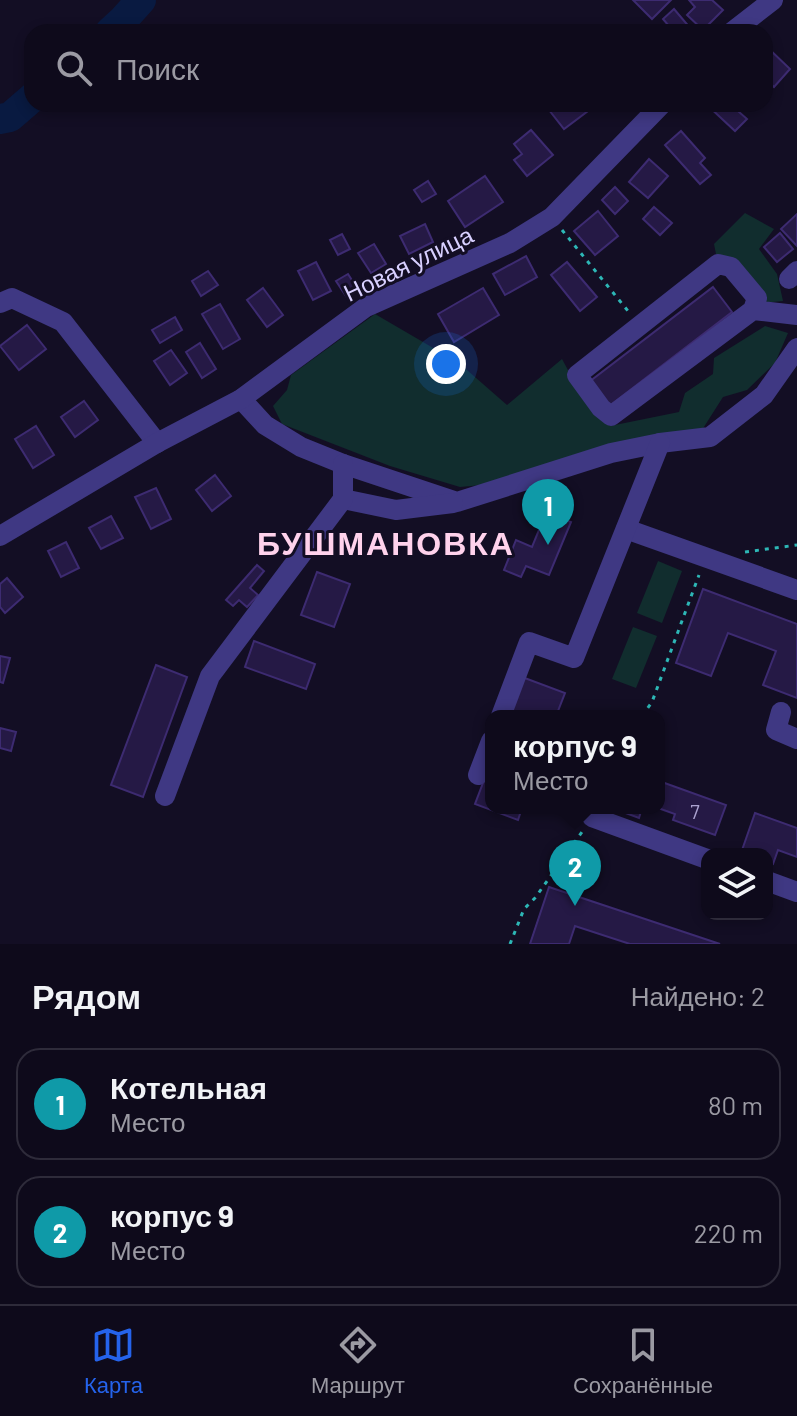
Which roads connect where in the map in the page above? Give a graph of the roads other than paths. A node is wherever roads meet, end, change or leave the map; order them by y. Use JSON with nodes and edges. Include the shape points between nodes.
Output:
{"nodes":[{"id":1,"x":773,"y":0,"type":"edge"},
{"id":2,"x":742,"y":24,"type":"edge"},
{"id":3,"x":654,"y":112,"type":"edge"},
{"id":4,"x":0,"y":303,"type":"edge"},
{"id":5,"x":753,"y":310,"type":"junction"},
{"id":6,"x":797,"y":315,"type":"edge"},
{"id":7,"x":797,"y":348,"type":"edge"},
{"id":8,"x":241,"y":399,"type":"junction"},
{"id":9,"x":157,"y":443,"type":"junction"},
{"id":10,"x":660,"y":443,"type":"junction"},
{"id":11,"x":343,"y":464,"type":"junction"},
{"id":12,"x":343,"y":499,"type":"junction"},
{"id":13,"x":457,"y":502,"type":"junction"},
{"id":14,"x":626,"y":529,"type":"junction"},
{"id":15,"x":0,"y":536,"type":"edge"},
{"id":16,"x":797,"y":590,"type":"edge"},
{"id":17,"x":503,"y":710,"type":"edge"},
{"id":18,"x":781,"y":712,"type":"dead end"},
{"id":19,"x":797,"y":739,"type":"edge"},
{"id":20,"x":485,"y":757,"type":"edge"},
{"id":21,"x":478,"y":775,"type":"dead end"},
{"id":22,"x":165,"y":796,"type":"dead end"},
{"id":23,"x":592,"y":817,"type":"road end"},
{"id":24,"x":701,"y":857,"type":"edge"},
{"id":25,"x":773,"y":883,"type":"edge"},
{"id":26,"x":797,"y":892,"type":"edge"}],
"edges":[{"from":1,"to":2,"type":"street"},
{"from":3,"to":8,"type":"street","name":"Новая улица","via":[[552,217],[510,243],[366,307]]},
{"from":4,"to":9,"type":"street","via":[[12,298],[63,322]]},
{"from":5,"to":5,"type":"street","via":[[757,298],[731,267],[718,264],[577,375],[611,416]]},
{"from":5,"to":6,"type":"street"},
{"from":7,"to":10,"type":"street","via":[[764,395],[710,437]]},
{"from":8,"to":9,"type":"street","name":"Новая улица"},
{"from":8,"to":11,"type":"street","via":[[265,425]]},
{"from":9,"to":15,"type":"street","name":"Новая улица"},
{"from":10,"to":13,"type":"street","via":[[611,453]]},
{"from":10,"to":14,"type":"street"},
{"from":11,"to":12,"type":"street"},
{"from":11,"to":13,"type":"street"},
{"from":12,"to":13,"type":"street","via":[[396,510]]},
{"from":12,"to":22,"type":"street","via":[[210,676]]},
{"from":14,"to":16,"type":"street"},
{"from":14,"to":17,"type":"street","via":[[574,658],[529,642]]},
{"from":18,"to":19,"type":"street","via":[[776,730]]},
{"from":20,"to":21,"type":"street"},
{"from":23,"to":24,"type":"street"},
{"from":25,"to":26,"type":"street"}]}
